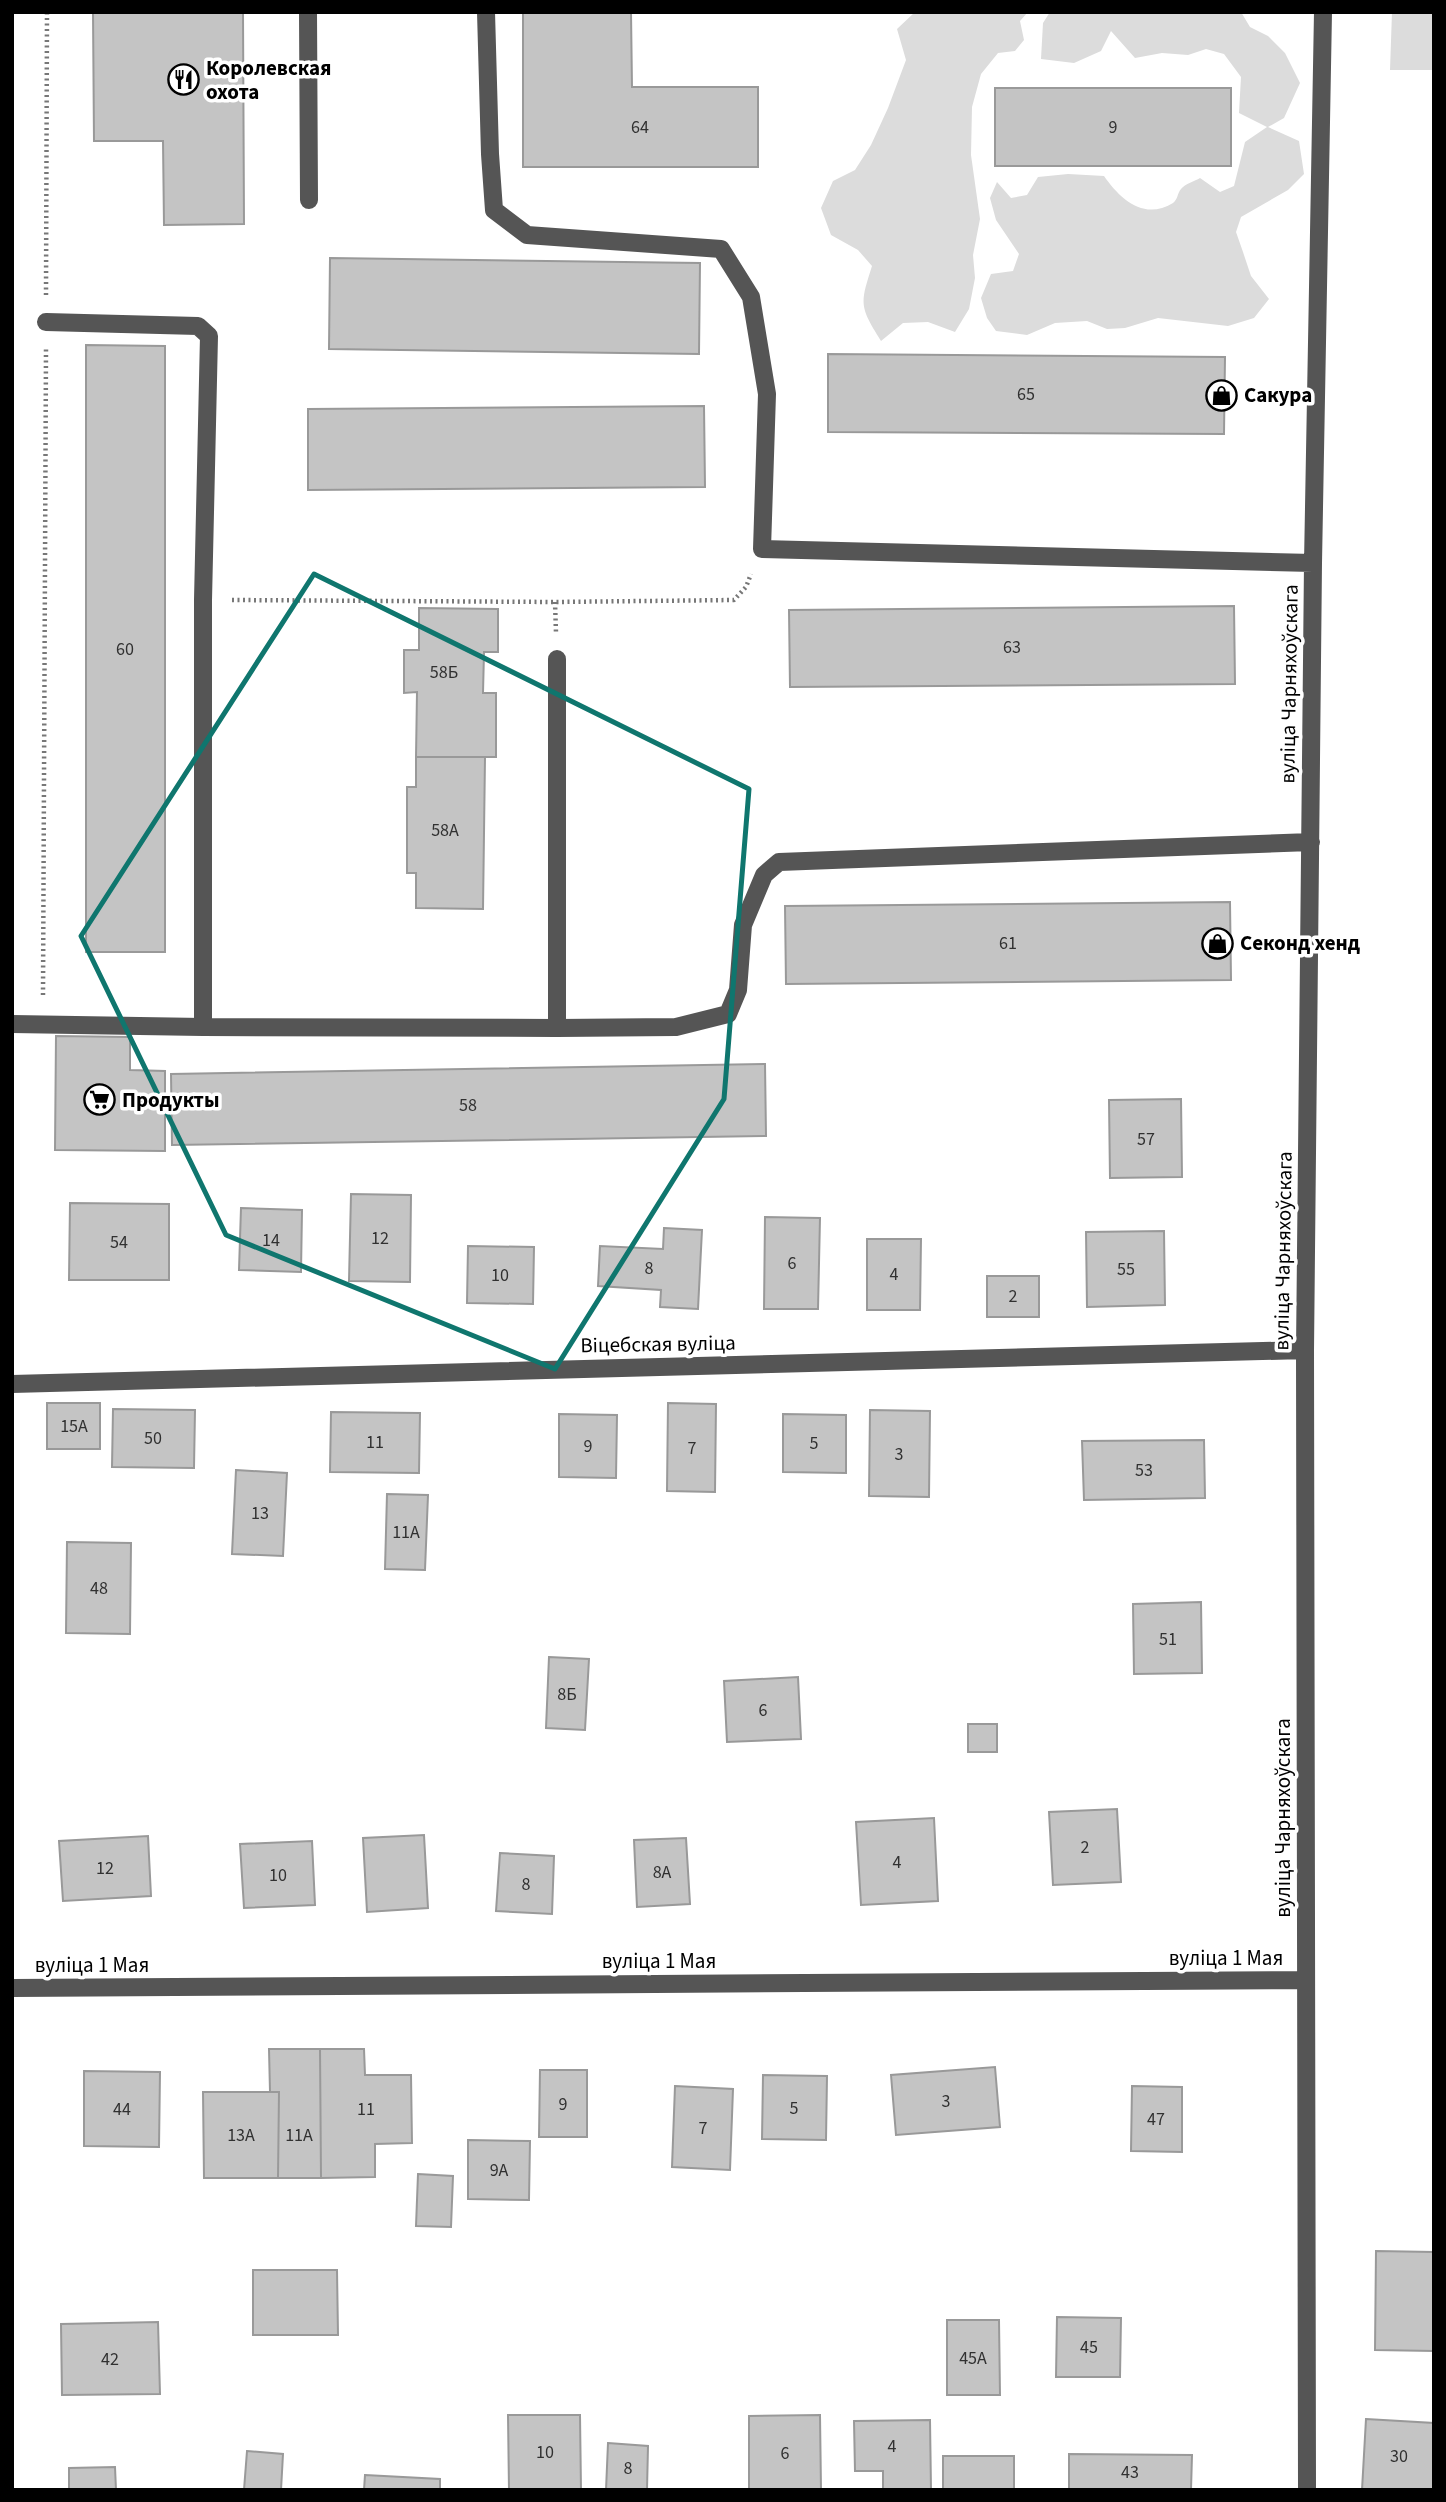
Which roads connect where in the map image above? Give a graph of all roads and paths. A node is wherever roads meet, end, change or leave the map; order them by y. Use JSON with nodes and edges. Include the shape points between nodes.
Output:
{"nodes":[{"id":1,"x":47,"y":12,"type":"edge"},
{"id":2,"x":308,"y":12,"type":"edge"},
{"id":3,"x":486,"y":12,"type":"edge"},
{"id":4,"x":1323,"y":12,"type":"edge"},
{"id":5,"x":309,"y":200,"type":"dead end"},
{"id":6,"x":46,"y":322,"type":"junction"},
{"id":7,"x":762,"y":549,"type":"junction"},
{"id":8,"x":1313,"y":563,"type":"junction"},
{"id":9,"x":203,"y":600,"type":"junction"},
{"id":10,"x":557,"y":659,"type":"dead end"},
{"id":11,"x":1311,"y":842,"type":"junction"},
{"id":12,"x":12,"y":1024,"type":"edge"},
{"id":13,"x":43,"y":1024,"type":"junction"},
{"id":14,"x":203,"y":1027,"type":"junction"},
{"id":15,"x":557,"y":1028,"type":"junction"},
{"id":16,"x":1305,"y":1350,"type":"junction"},
{"id":17,"x":12,"y":1384,"type":"edge"},
{"id":18,"x":1306,"y":1980,"type":"junction"},
{"id":19,"x":12,"y":1988,"type":"edge"},
{"id":20,"x":1307,"y":2490,"type":"edge"}],
"edges":[{"from":1,"to":6,"type":"path"},
{"from":2,"to":5,"type":"street"},
{"from":3,"to":7,"type":"street","via":[[494,210],[527,235],[721,248],[751,297],[767,394]]},
{"from":4,"to":8,"type":"street","name":"вуліца Чарняхоўскага"},
{"from":6,"to":9,"type":"street","via":[[198,326],[209,336]]},
{"from":6,"to":13,"type":"path"},
{"from":7,"to":8,"type":"street"},
{"from":7,"to":9,"type":"path","via":[[746,587],[734,600]]},
{"from":8,"to":11,"type":"street","name":"вуліца Чарняхоўскага"},
{"from":9,"to":14,"type":"street"},
{"from":10,"to":15,"type":"street"},
{"from":11,"to":15,"type":"street","via":[[779,862],[764,875],[743,925],[738,990],[728,1014],[676,1027]]},
{"from":11,"to":16,"type":"street","name":"вуліца Чарняхоўскага"},
{"from":12,"to":13,"type":"street"},
{"from":13,"to":14,"type":"street"},
{"from":14,"to":15,"type":"street"},
{"from":16,"to":17,"type":"street","name":"Віцебская вуліца"},
{"from":16,"to":18,"type":"street","name":"вуліца Чарняхоўскага"},
{"from":18,"to":19,"type":"street","name":"вуліца 1 Мая"},
{"from":18,"to":20,"type":"street","name":"вуліца Чарняхоўскага"}]}
